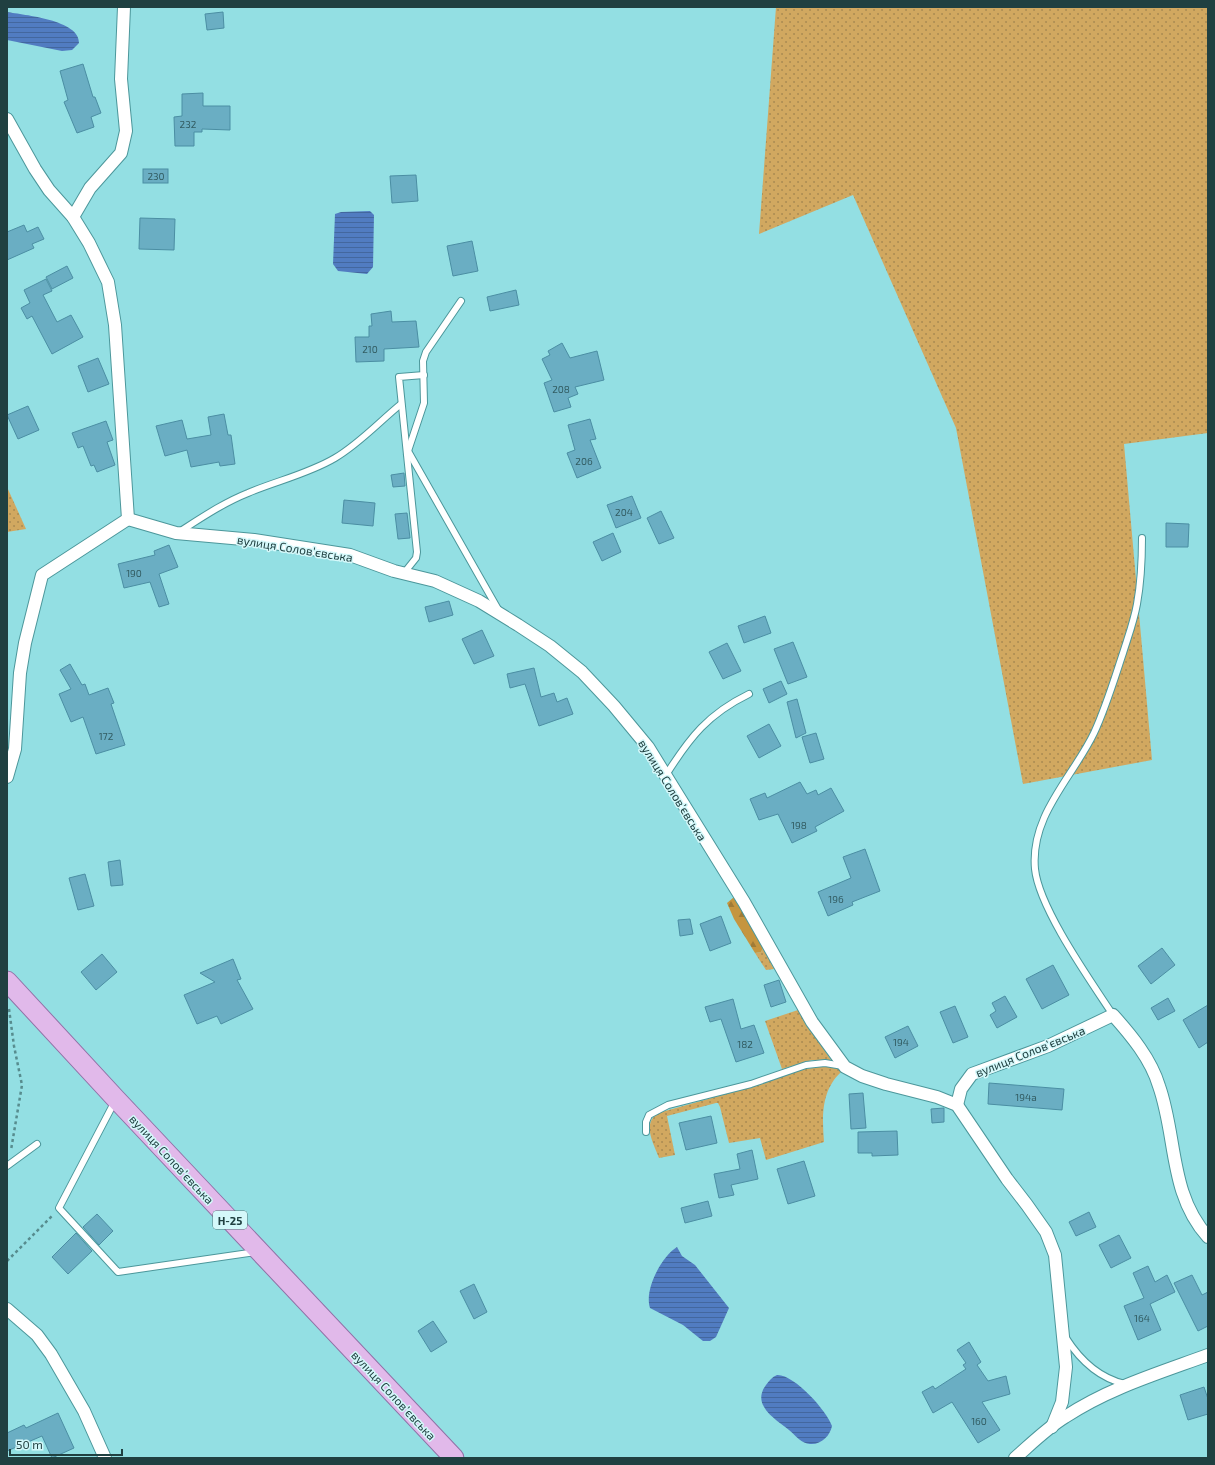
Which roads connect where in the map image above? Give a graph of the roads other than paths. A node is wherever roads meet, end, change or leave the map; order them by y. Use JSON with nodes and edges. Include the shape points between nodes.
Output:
{"nodes":[{"id":1,"x":124,"y":7,"type":"edge"},
{"id":2,"x":7,"y":119,"type":"edge"},
{"id":3,"x":73,"y":217,"type":"junction"},
{"id":4,"x":461,"y":301,"type":"dead end"},
{"id":5,"x":424,"y":375,"type":"junction"},
{"id":6,"x":401,"y":404,"type":"junction"},
{"id":7,"x":408,"y":454,"type":"junction"},
{"id":8,"x":128,"y":519,"type":"junction"},
{"id":9,"x":176,"y":533,"type":"junction"},
{"id":10,"x":1142,"y":538,"type":"dead end"},
{"id":11,"x":404,"y":573,"type":"junction"},
{"id":12,"x":502,"y":615,"type":"junction"},
{"id":13,"x":749,"y":694,"type":"dead end"},
{"id":14,"x":666,"y":775,"type":"junction"},
{"id":15,"x":7,"y":777,"type":"edge"},
{"id":16,"x":7,"y":981,"type":"edge"},
{"id":17,"x":1113,"y":1015,"type":"junction"},
{"id":18,"x":844,"y":1067,"type":"junction"},
{"id":19,"x":116,"y":1099,"type":"junction"},
{"id":20,"x":958,"y":1105,"type":"junction"},
{"id":21,"x":646,"y":1132,"type":"dead end"},
{"id":22,"x":37,"y":1144,"type":"dead end"},
{"id":23,"x":8,"y":1165,"type":"edge"},
{"id":24,"x":1208,"y":1237,"type":"edge"},
{"id":25,"x":259,"y":1252,"type":"junction"},
{"id":26,"x":7,"y":1309,"type":"edge"},
{"id":27,"x":1062,"y":1331,"type":"junction"},
{"id":28,"x":1208,"y":1355,"type":"edge"},
{"id":29,"x":1127,"y":1384,"type":"junction"},
{"id":30,"x":1052,"y":1427,"type":"junction"},
{"id":31,"x":105,"y":1458,"type":"edge"},
{"id":32,"x":454,"y":1458,"type":"edge"},
{"id":33,"x":1015,"y":1458,"type":"edge"}],
"edges":[{"from":1,"to":3,"type":"street","via":[[121,79],[126,131],[121,153],[90,188]]},
{"from":2,"to":3,"type":"street","via":[[49,190]]},
{"from":3,"to":8,"type":"street","via":[[92,248],[108,282],[115,325]]},
{"from":4,"to":5,"type":"lane","via":[[426,352],[423,361]]},
{"from":5,"to":6,"type":"lane","via":[[398,377]]},
{"from":5,"to":7,"type":"lane","via":[[424,403]]},
{"from":6,"to":7,"type":"lane"},
{"from":6,"to":9,"type":"lane","via":[[349,450],[334,459],[248,493]]},
{"from":7,"to":11,"type":"lane","via":[[418,552]]},
{"from":7,"to":12,"type":"lane"},
{"from":8,"to":9,"type":"street","name":"вулиця Соловʼєвська"},
{"from":8,"to":15,"type":"street","via":[[42,575],[20,674],[15,749]]},
{"from":9,"to":11,"type":"street","name":"вулиця Соловʼєвська","via":[[254,540],[317,550],[350,556]]},
{"from":10,"to":17,"type":"lane","via":[[1140,582],[1134,618],[1109,696],[1093,734],[1050,804],[1040,825],[1035,846],[1035,870],[1043,897]]},
{"from":11,"to":12,"type":"street","name":"вулиця Соловʼєвська","via":[[435,581],[479,601]]},
{"from":12,"to":14,"type":"street","name":"вулиця Соловʼєвська","via":[[550,646],[582,672],[648,747]]},
{"from":13,"to":14,"type":"lane","via":[[724,707],[708,720]]},
{"from":14,"to":18,"type":"street","name":"вулиця Соловʼєвська","via":[[744,902],[812,1022]]},
{"from":16,"to":19,"type":"main road","name":"вулиця Соловʼєвська","number":"Н-25"},
{"from":17,"to":20,"type":"street","name":"вулиця Соловʼєвська","via":[[1048,1046],[972,1074],[961,1089]]},
{"from":17,"to":24,"type":"street","via":[[1146,1058],[1159,1084],[1183,1197],[1196,1224]]},
{"from":18,"to":20,"type":"street","via":[[880,1082]]},
{"from":18,"to":21,"type":"lane","via":[[825,1063],[806,1065],[751,1084],[668,1105],[649,1115]]},
{"from":19,"to":25,"type":"main road","name":"вулиця Соловʼєвська","number":"Н-25"},
{"from":19,"to":25,"type":"lane","via":[[59,1208],[118,1272]]},
{"from":20,"to":27,"type":"street","via":[[1007,1179],[1037,1218],[1051,1243],[1057,1270]]},
{"from":22,"to":23,"type":"lane"},
{"from":25,"to":32,"type":"main road","name":"вулиця Соловʼєвська","number":"Н-25"},
{"from":26,"to":31,"type":"street","via":[[37,1335],[51,1354],[84,1410]]},
{"from":27,"to":29,"type":"lane","via":[[1080,1357],[1092,1368],[1107,1378]]},
{"from":27,"to":30,"type":"street","via":[[1066,1367],[1062,1402]]},
{"from":28,"to":29,"type":"street"},
{"from":29,"to":30,"type":"street","via":[[1079,1408]]},
{"from":30,"to":33,"type":"street"}]}
